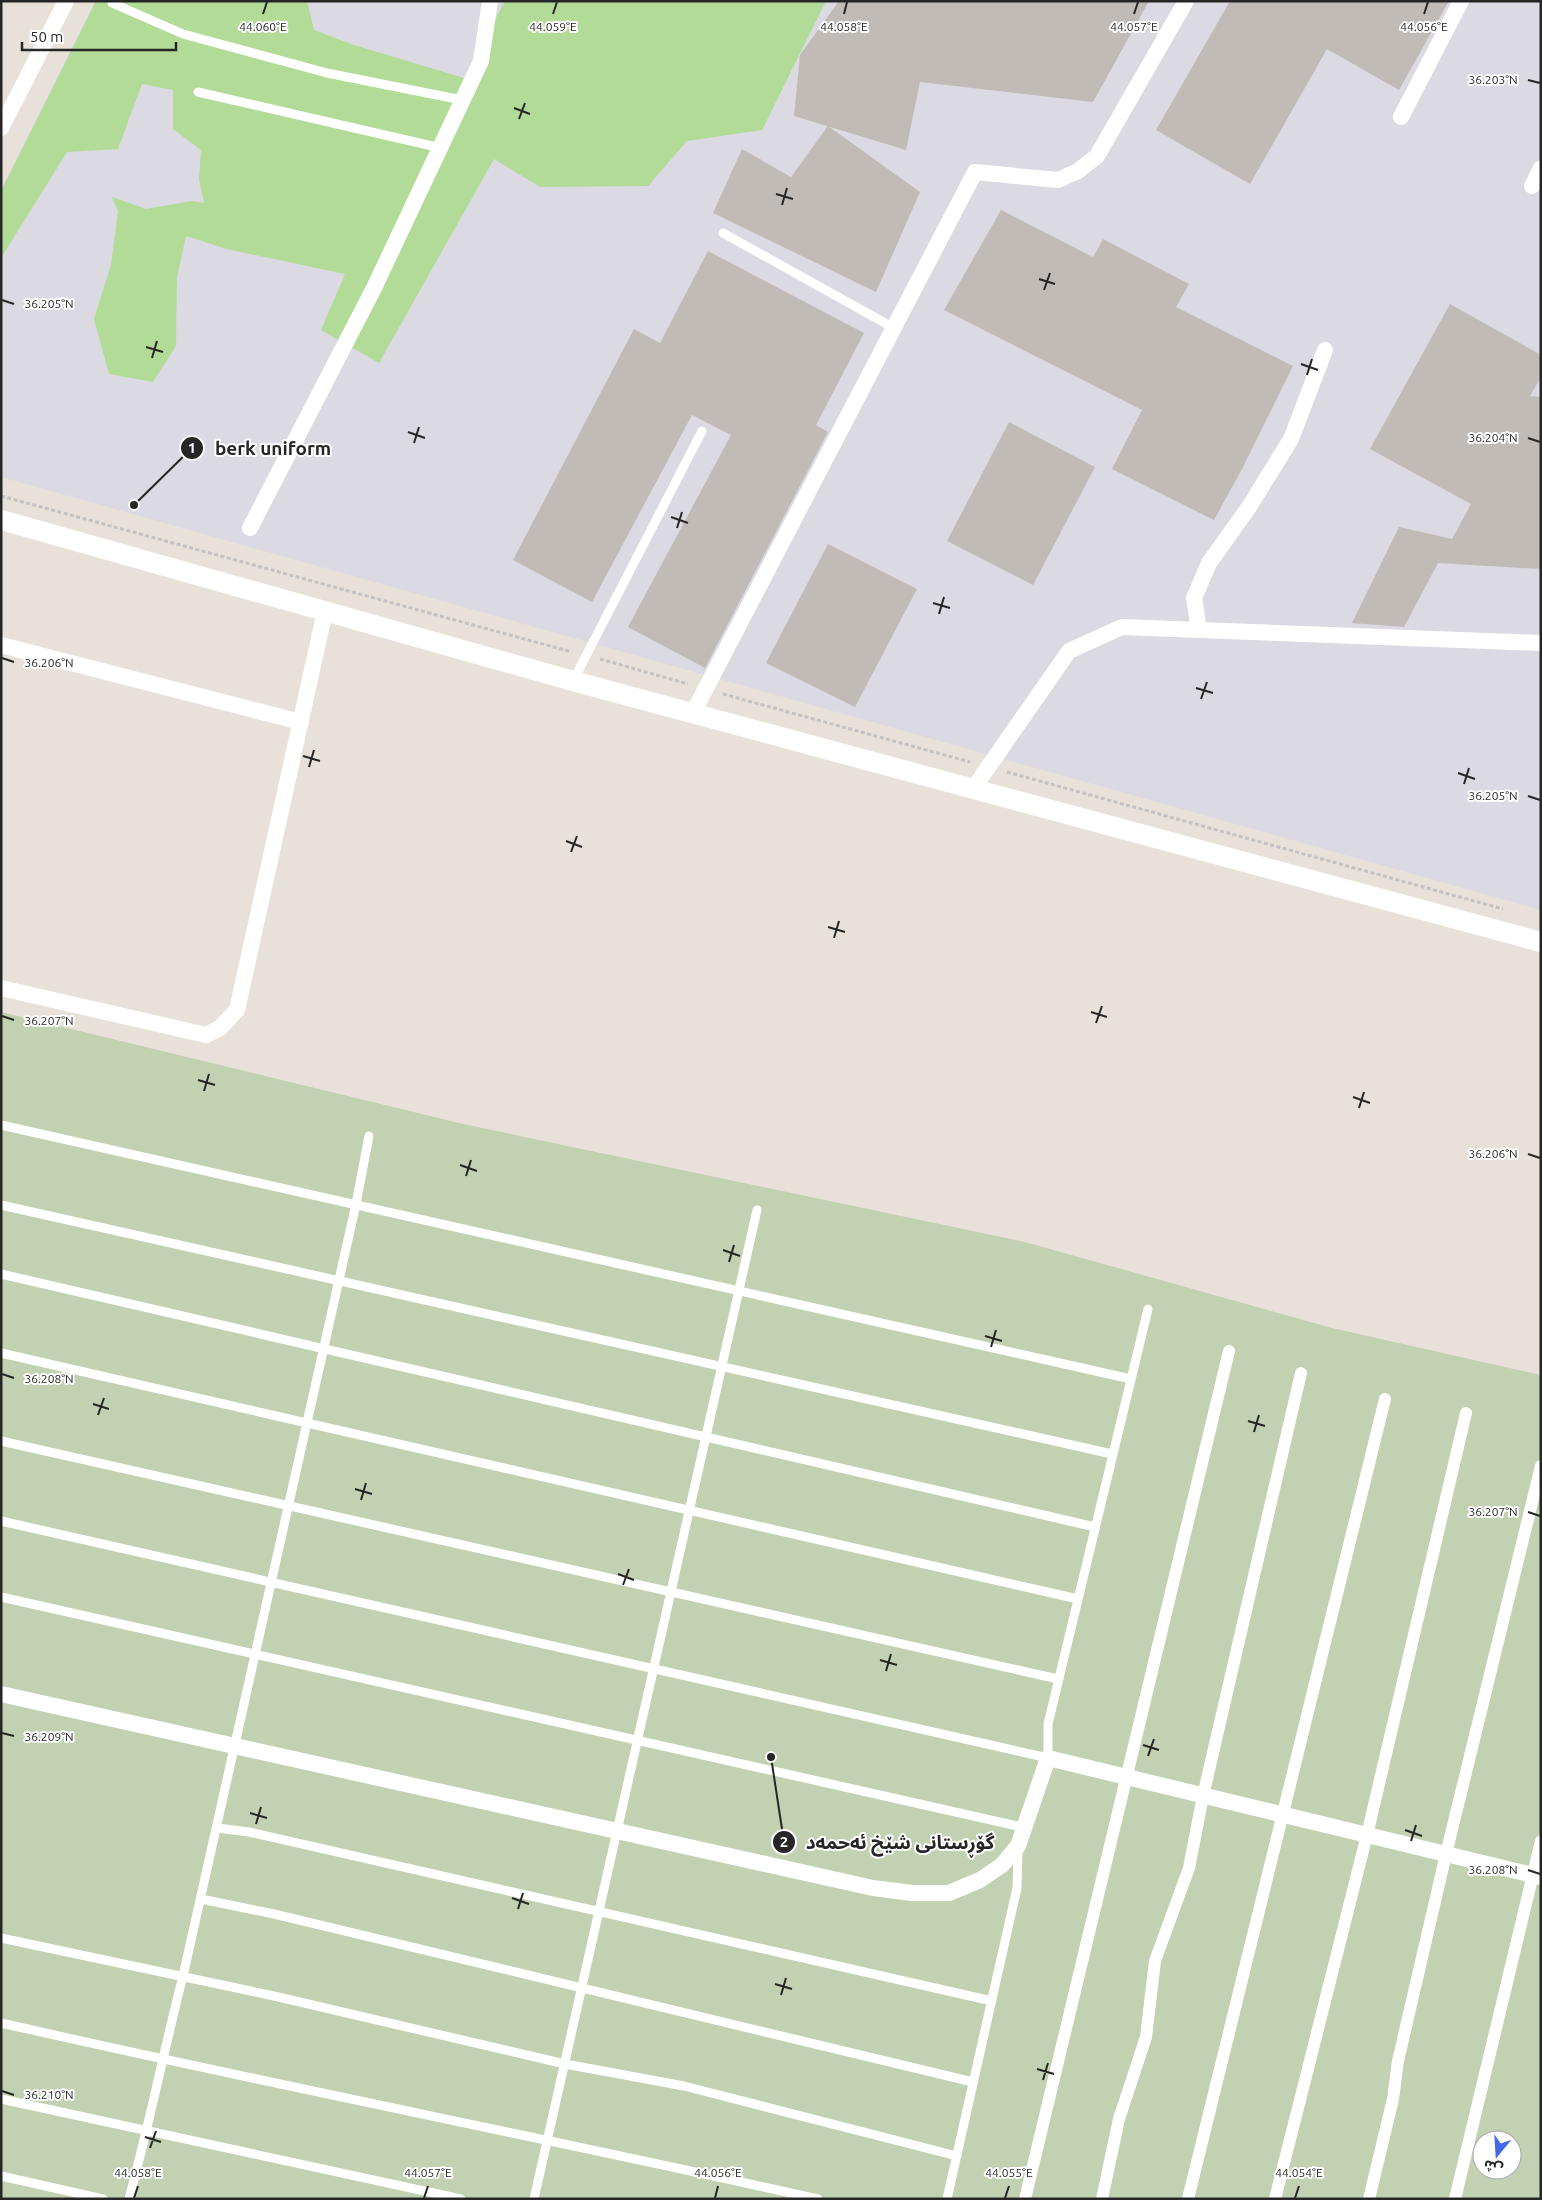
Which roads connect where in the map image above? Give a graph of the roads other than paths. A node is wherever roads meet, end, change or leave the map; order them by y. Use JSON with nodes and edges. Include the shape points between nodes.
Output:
{"nodes":[{"id":1,"x":66,"y":1,"type":"edge"},
{"id":2,"x":490,"y":1,"type":"edge"},
{"id":3,"x":1186,"y":1,"type":"edge"},
{"id":4,"x":1461,"y":1,"type":"edge"},
{"id":5,"x":112,"y":4,"type":"dead end"},
{"id":6,"x":198,"y":92,"type":"dead end"},
{"id":7,"x":462,"y":100,"type":"junction"},
{"id":8,"x":1401,"y":117,"type":"dead end"},
{"id":9,"x":1,"y":128,"type":"edge"},
{"id":10,"x":440,"y":148,"type":"junction"},
{"id":11,"x":1541,"y":168,"type":"edge"},
{"id":12,"x":1532,"y":186,"type":"dead end"},
{"id":13,"x":723,"y":233,"type":"dead end"},
{"id":14,"x":894,"y":328,"type":"junction"},
{"id":15,"x":1325,"y":350,"type":"dead end"},
{"id":16,"x":702,"y":431,"type":"dead end"},
{"id":17,"x":1,"y":520,"type":"edge"},
{"id":18,"x":250,"y":528,"type":"dead end"},
{"id":19,"x":325,"y":611,"type":"junction"},
{"id":20,"x":1199,"y":630,"type":"junction"},
{"id":21,"x":1541,"y":643,"type":"edge"},
{"id":22,"x":1,"y":645,"type":"edge"},
{"id":23,"x":573,"y":681,"type":"junction"},
{"id":24,"x":692,"y":713,"type":"junction"},
{"id":25,"x":301,"y":722,"type":"junction"},
{"id":26,"x":974,"y":789,"type":"junction"},
{"id":27,"x":1541,"y":942,"type":"edge"},
{"id":28,"x":1,"y":988,"type":"edge"},
{"id":29,"x":1,"y":1124,"type":"edge"},
{"id":30,"x":369,"y":1136,"type":"dead end"},
{"id":31,"x":356,"y":1204,"type":"junction"},
{"id":32,"x":1,"y":1205,"type":"edge"},
{"id":33,"x":757,"y":1210,"type":"dead end"},
{"id":34,"x":1,"y":1274,"type":"edge"},
{"id":35,"x":339,"y":1281,"type":"junction"},
{"id":36,"x":739,"y":1290,"type":"junction"},
{"id":37,"x":1148,"y":1309,"type":"dead end"},
{"id":38,"x":324,"y":1349,"type":"junction"},
{"id":39,"x":1229,"y":1351,"type":"dead end"},
{"id":40,"x":1,"y":1353,"type":"edge"},
{"id":41,"x":722,"y":1366,"type":"junction"},
{"id":42,"x":1301,"y":1372,"type":"dead end"},
{"id":43,"x":1131,"y":1379,"type":"junction"},
{"id":44,"x":1385,"y":1399,"type":"dead end"},
{"id":45,"x":1466,"y":1413,"type":"dead end"},
{"id":46,"x":307,"y":1423,"type":"junction"},
{"id":47,"x":706,"y":1437,"type":"junction"},
{"id":48,"x":1,"y":1441,"type":"edge"},
{"id":49,"x":1112,"y":1454,"type":"junction"},
{"id":50,"x":1541,"y":1466,"type":"edge"},
{"id":51,"x":289,"y":1506,"type":"junction"},
{"id":52,"x":690,"y":1510,"type":"junction"},
{"id":53,"x":1,"y":1521,"type":"edge"},
{"id":54,"x":1096,"y":1527,"type":"junction"},
{"id":55,"x":272,"y":1583,"type":"junction"},
{"id":56,"x":671,"y":1592,"type":"junction"},
{"id":57,"x":1,"y":1597,"type":"edge"},
{"id":58,"x":1078,"y":1599,"type":"junction"},
{"id":59,"x":256,"y":1655,"type":"junction"},
{"id":60,"x":654,"y":1669,"type":"junction"},
{"id":61,"x":1058,"y":1679,"type":"junction"},
{"id":62,"x":1,"y":1694,"type":"edge"},
{"id":63,"x":638,"y":1741,"type":"junction"},
{"id":64,"x":235,"y":1746,"type":"junction"},
{"id":65,"x":1048,"y":1758,"type":"junction"},
{"id":66,"x":1126,"y":1777,"type":"junction"},
{"id":67,"x":1203,"y":1796,"type":"junction"},
{"id":68,"x":1283,"y":1815,"type":"junction"},
{"id":69,"x":1022,"y":1827,"type":"junction"},
{"id":70,"x":217,"y":1828,"type":"junction"},
{"id":71,"x":617,"y":1831,"type":"junction"},
{"id":72,"x":1367,"y":1835,"type":"junction"},
{"id":73,"x":1541,"y":1841,"type":"edge"},
{"id":74,"x":1018,"y":1846,"type":"junction"},
{"id":75,"x":1446,"y":1854,"type":"junction"},
{"id":76,"x":1537,"y":1876,"type":"edge"},
{"id":77,"x":201,"y":1899,"type":"junction"},
{"id":78,"x":599,"y":1913,"type":"junction"},
{"id":79,"x":1,"y":1938,"type":"edge"},
{"id":80,"x":184,"y":1976,"type":"junction"},
{"id":81,"x":582,"y":1989,"type":"junction"},
{"id":82,"x":992,"y":2001,"type":"junction"},
{"id":83,"x":1,"y":2023,"type":"edge"},
{"id":84,"x":162,"y":2060,"type":"junction"},
{"id":85,"x":565,"y":2064,"type":"junction"},
{"id":86,"x":973,"y":2082,"type":"junction"},
{"id":87,"x":1,"y":2099,"type":"edge"},
{"id":88,"x":147,"y":2130,"type":"junction"},
{"id":89,"x":548,"y":2139,"type":"junction"},
{"id":90,"x":957,"y":2156,"type":"junction"},
{"id":91,"x":1,"y":2176,"type":"edge"},
{"id":92,"x":103,"y":2199,"type":"edge"},
{"id":93,"x":129,"y":2199,"type":"edge"},
{"id":94,"x":461,"y":2199,"type":"edge"},
{"id":95,"x":534,"y":2199,"type":"edge"},
{"id":96,"x":818,"y":2199,"type":"edge"},
{"id":97,"x":947,"y":2199,"type":"edge"},
{"id":98,"x":1024,"y":2199,"type":"edge"},
{"id":99,"x":1102,"y":2199,"type":"edge"},
{"id":100,"x":1188,"y":2199,"type":"edge"},
{"id":101,"x":1275,"y":2199,"type":"edge"},
{"id":102,"x":1369,"y":2199,"type":"edge"},
{"id":103,"x":1455,"y":2199,"type":"edge"}],
"edges":[{"from":1,"to":9,"type":"street"},
{"from":2,"to":7,"type":"street","via":[[481,61]]},
{"from":3,"to":14,"type":"street","via":[[1097,156],[1078,171],[1058,180],[975,172]]},
{"from":4,"to":8,"type":"street"},
{"from":5,"to":7,"type":"lane","via":[[183,34],[211,42],[327,73]]},
{"from":6,"to":10,"type":"lane"},
{"from":7,"to":10,"type":"street"},
{"from":10,"to":18,"type":"street","via":[[374,288]]},
{"from":11,"to":12,"type":"street"},
{"from":13,"to":14,"type":"lane"},
{"from":14,"to":24,"type":"street"},
{"from":15,"to":20,"type":"street","via":[[1292,439],[1209,563],[1194,598]]},
{"from":16,"to":23,"type":"lane"},
{"from":17,"to":19,"type":"street"},
{"from":19,"to":23,"type":"street"},
{"from":19,"to":25,"type":"street"},
{"from":20,"to":21,"type":"street"},
{"from":20,"to":26,"type":"street","via":[[1122,627],[1069,651]]},
{"from":22,"to":25,"type":"street"},
{"from":23,"to":24,"type":"street"},
{"from":24,"to":26,"type":"street"},
{"from":25,"to":28,"type":"street","via":[[238,1010],[220,1028],[206,1035]]},
{"from":26,"to":27,"type":"street"},
{"from":29,"to":31,"type":"lane"},
{"from":30,"to":31,"type":"lane"},
{"from":31,"to":35,"type":"lane"},
{"from":31,"to":36,"type":"lane"},
{"from":32,"to":35,"type":"lane"},
{"from":33,"to":36,"type":"lane"},
{"from":34,"to":38,"type":"lane"},
{"from":35,"to":38,"type":"lane"},
{"from":35,"to":41,"type":"lane"},
{"from":36,"to":41,"type":"lane"},
{"from":36,"to":43,"type":"lane"},
{"from":37,"to":43,"type":"lane"},
{"from":38,"to":46,"type":"lane"},
{"from":38,"to":47,"type":"lane"},
{"from":39,"to":66,"type":"street"},
{"from":40,"to":46,"type":"lane"},
{"from":41,"to":47,"type":"lane"},
{"from":41,"to":49,"type":"lane"},
{"from":42,"to":67,"type":"street"},
{"from":43,"to":49,"type":"lane"},
{"from":44,"to":68,"type":"street"},
{"from":45,"to":72,"type":"street"},
{"from":46,"to":51,"type":"lane"},
{"from":46,"to":52,"type":"lane"},
{"from":47,"to":52,"type":"lane"},
{"from":47,"to":54,"type":"lane"},
{"from":48,"to":51,"type":"lane"},
{"from":49,"to":54,"type":"lane"},
{"from":50,"to":75,"type":"street"},
{"from":51,"to":55,"type":"lane"},
{"from":51,"to":56,"type":"lane"},
{"from":52,"to":56,"type":"lane"},
{"from":52,"to":58,"type":"lane"},
{"from":53,"to":55,"type":"lane"},
{"from":54,"to":58,"type":"lane"},
{"from":55,"to":59,"type":"lane"},
{"from":55,"to":60,"type":"lane"},
{"from":56,"to":60,"type":"lane"},
{"from":56,"to":61,"type":"lane"},
{"from":57,"to":59,"type":"lane"},
{"from":58,"to":61,"type":"lane"},
{"from":59,"to":63,"type":"lane"},
{"from":59,"to":64,"type":"lane"},
{"from":60,"to":63,"type":"lane"},
{"from":60,"to":65,"type":"lane"},
{"from":61,"to":65,"type":"lane","via":[[1048,1724]]},
{"from":62,"to":64,"type":"street"},
{"from":63,"to":69,"type":"lane"},
{"from":63,"to":71,"type":"lane"},
{"from":64,"to":70,"type":"lane"},
{"from":64,"to":71,"type":"street"},
{"from":65,"to":66,"type":"street"},
{"from":65,"to":69,"type":"street"},
{"from":66,"to":67,"type":"street"},
{"from":66,"to":98,"type":"street"},
{"from":67,"to":68,"type":"street"},
{"from":67,"to":99,"type":"street","via":[[1189,1868],[1155,1961],[1146,2037],[1120,2119]]},
{"from":68,"to":72,"type":"street"},
{"from":68,"to":100,"type":"street"},
{"from":69,"to":74,"type":"street"},
{"from":70,"to":77,"type":"lane"},
{"from":70,"to":78,"type":"lane","via":[[250,1832]]},
{"from":71,"to":74,"type":"street","via":[[873,1888],[912,1893],[949,1893],[980,1880],[1002,1865]]},
{"from":71,"to":78,"type":"lane"},
{"from":72,"to":75,"type":"street"},
{"from":72,"to":101,"type":"street"},
{"from":73,"to":76,"type":"street"},
{"from":74,"to":82,"type":"lane","via":[[1017,1888]]},
{"from":75,"to":76,"type":"street"},
{"from":75,"to":102,"type":"street"},
{"from":76,"to":103,"type":"street"},
{"from":77,"to":80,"type":"lane"},
{"from":77,"to":81,"type":"lane"},
{"from":78,"to":81,"type":"lane"},
{"from":78,"to":82,"type":"lane"},
{"from":79,"to":80,"type":"lane"},
{"from":80,"to":84,"type":"lane"},
{"from":80,"to":85,"type":"lane"},
{"from":81,"to":85,"type":"lane"},
{"from":81,"to":86,"type":"lane"},
{"from":82,"to":86,"type":"lane"},
{"from":83,"to":84,"type":"lane"},
{"from":84,"to":88,"type":"lane"},
{"from":84,"to":89,"type":"lane"},
{"from":85,"to":89,"type":"lane"},
{"from":85,"to":90,"type":"lane","via":[[684,2086]]},
{"from":86,"to":90,"type":"lane"},
{"from":87,"to":88,"type":"lane"},
{"from":88,"to":93,"type":"lane"},
{"from":88,"to":94,"type":"lane"},
{"from":89,"to":95,"type":"lane"},
{"from":89,"to":96,"type":"lane"},
{"from":90,"to":97,"type":"lane"},
{"from":91,"to":92,"type":"lane"}]}
